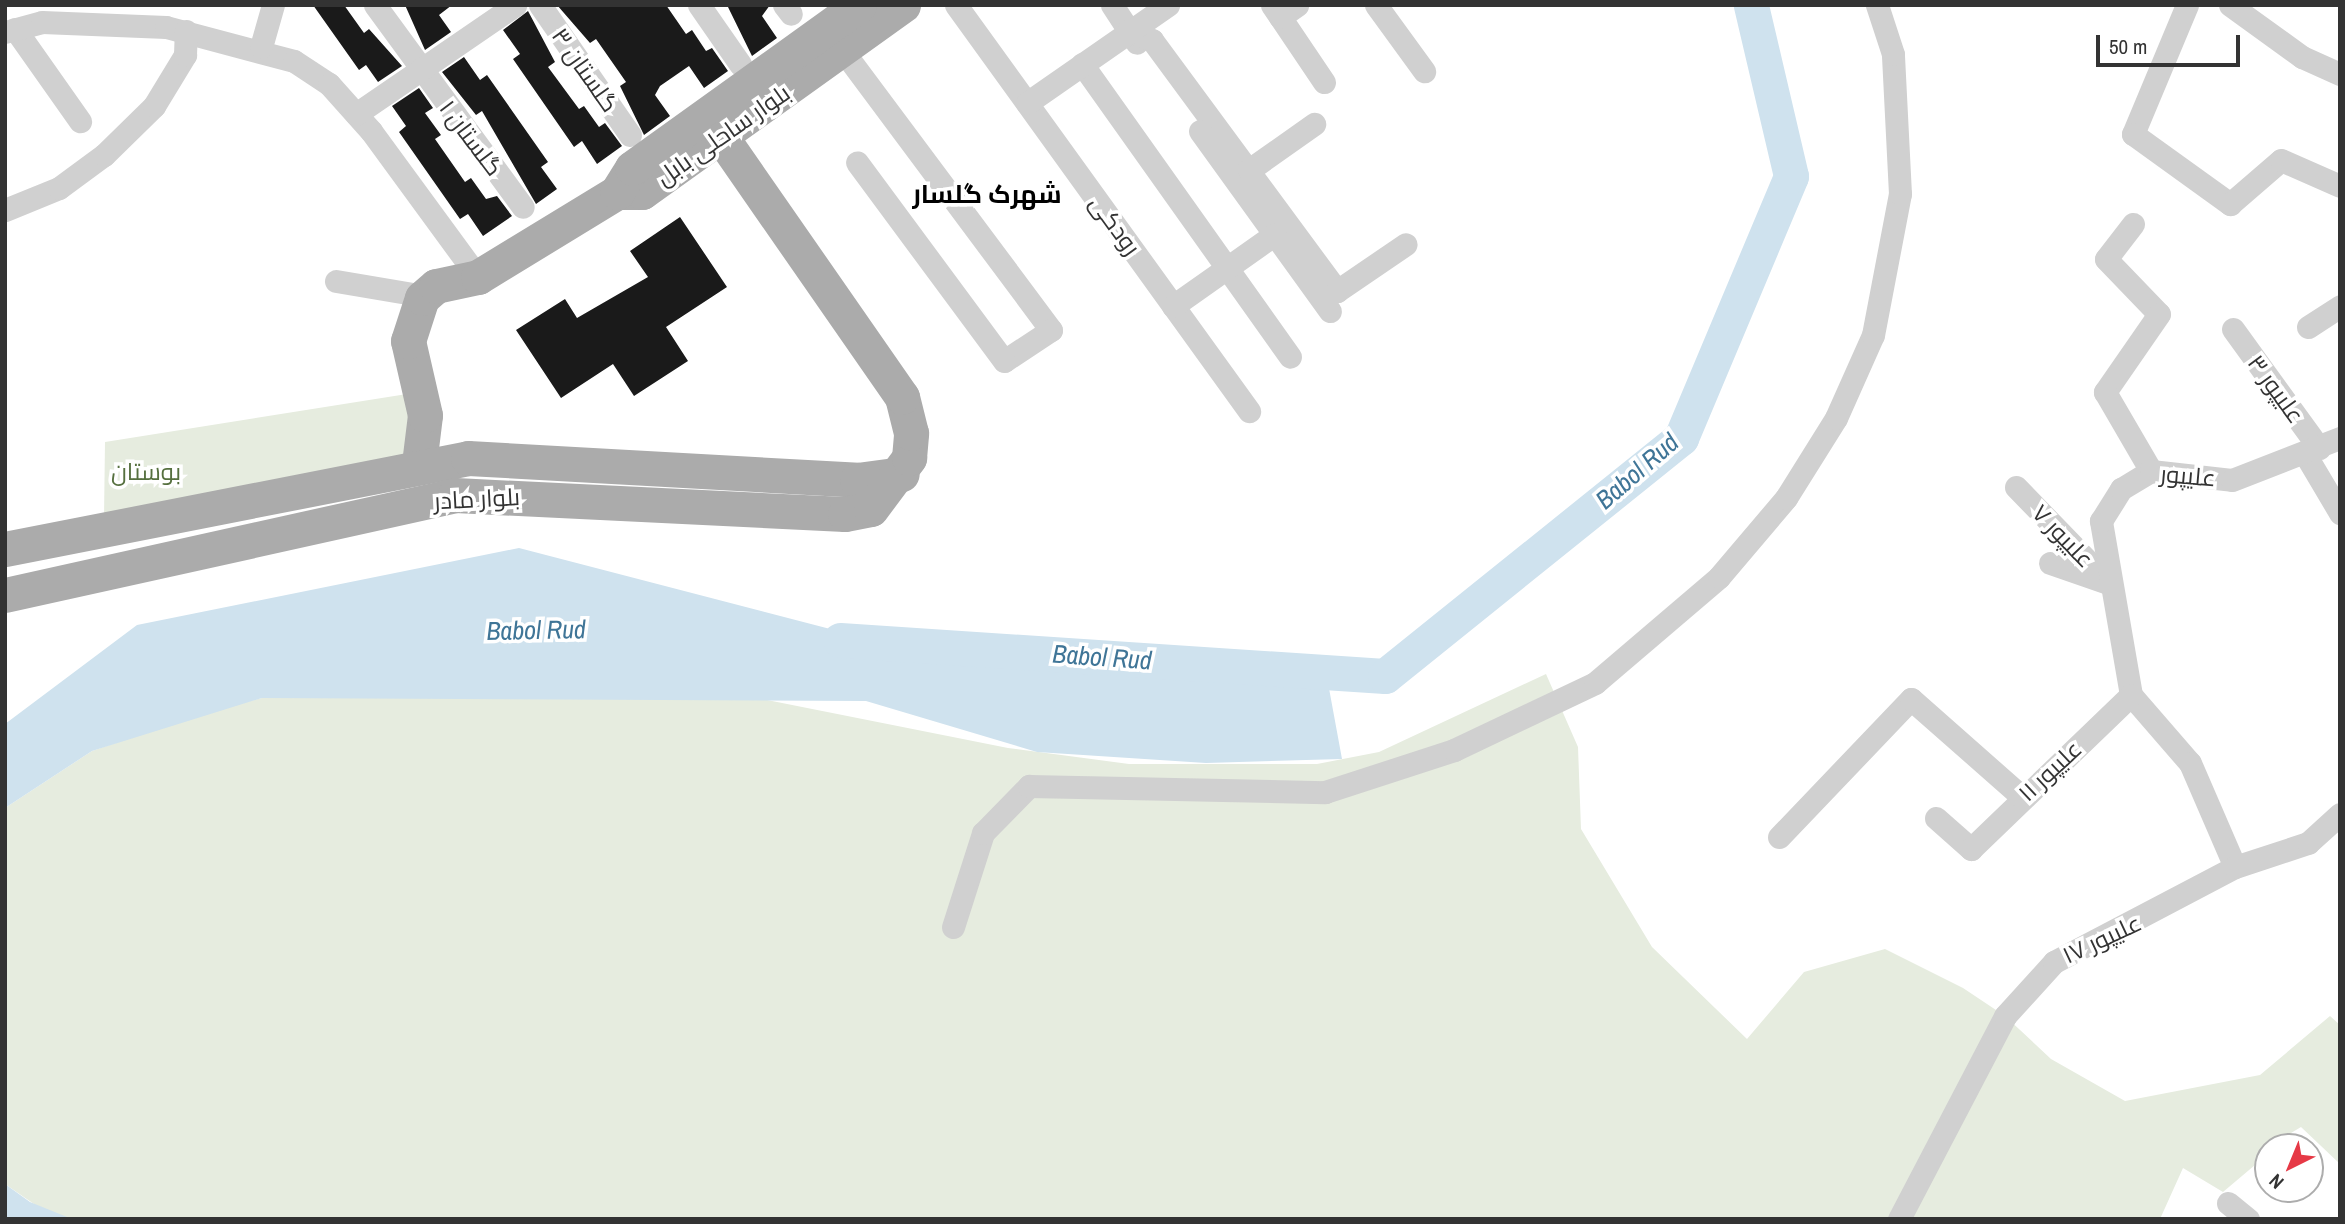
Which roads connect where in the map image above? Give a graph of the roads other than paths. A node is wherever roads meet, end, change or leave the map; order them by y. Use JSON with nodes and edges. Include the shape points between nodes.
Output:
{"nodes":[{"id":1,"x":273,"y":5,"type":"edge"},
{"id":2,"x":376,"y":5,"type":"edge"},
{"id":3,"x":514,"y":5,"type":"edge"},
{"id":4,"x":540,"y":5,"type":"edge"},
{"id":5,"x":699,"y":5,"type":"edge"},
{"id":6,"x":859,"y":5,"type":"edge"},
{"id":7,"x":903,"y":5,"type":"edge"},
{"id":8,"x":956,"y":5,"type":"edge"},
{"id":9,"x":1112,"y":5,"type":"edge"},
{"id":10,"x":1168,"y":5,"type":"edge"},
{"id":11,"x":1376,"y":5,"type":"edge"},
{"id":12,"x":1877,"y":5,"type":"edge"},
{"id":13,"x":2187,"y":5,"type":"edge"},
{"id":14,"x":2230,"y":5,"type":"edge"},
{"id":15,"x":1283,"y":9,"type":"edge"},
{"id":16,"x":172,"y":21,"type":"edge"},
{"id":17,"x":10,"y":31,"type":"edge"},
{"id":18,"x":1128,"y":31,"type":"junction"},
{"id":19,"x":261,"y":47,"type":"junction"},
{"id":20,"x":844,"y":51,"type":"junction"},
{"id":21,"x":740,"y":64,"type":"dead end"},
{"id":22,"x":1082,"y":64,"type":"junction"},
{"id":23,"x":420,"y":70,"type":"junction"},
{"id":24,"x":1424,"y":71,"type":"dead end"},
{"id":25,"x":2340,"y":74,"type":"edge"},
{"id":26,"x":1324,"y":82,"type":"dead end"},
{"id":27,"x":1027,"y":103,"type":"junction"},
{"id":28,"x":356,"y":114,"type":"junction"},
{"id":29,"x":80,"y":121,"type":"dead end"},
{"id":30,"x":1314,"y":124,"type":"dead end"},
{"id":31,"x":630,"y":135,"type":"dead end"},
{"id":32,"x":722,"y":138,"type":"junction"},
{"id":33,"x":857,"y":162,"type":"dead end"},
{"id":34,"x":1248,"y":170,"type":"junction"},
{"id":35,"x":2340,"y":186,"type":"edge"},
{"id":36,"x":617,"y":192,"type":"junction"},
{"id":37,"x":523,"y":207,"type":"dead end"},
{"id":38,"x":5,"y":209,"type":"edge"},
{"id":39,"x":2133,"y":224,"type":"dead end"},
{"id":40,"x":1275,"y":234,"type":"junction"},
{"id":41,"x":1406,"y":244,"type":"dead end"},
{"id":42,"x":1227,"y":268,"type":"junction"},
{"id":43,"x":478,"y":277,"type":"junction"},
{"id":44,"x":336,"y":281,"type":"dead end"},
{"id":45,"x":425,"y":296,"type":"junction"},
{"id":46,"x":1173,"y":306,"type":"junction"},
{"id":47,"x":2340,"y":306,"type":"edge"},
{"id":48,"x":1330,"y":311,"type":"dead end"},
{"id":49,"x":2308,"y":327,"type":"dead end"},
{"id":50,"x":2233,"y":329,"type":"dead end"},
{"id":51,"x":1290,"y":357,"type":"dead end"},
{"id":52,"x":1249,"y":411,"type":"dead end"},
{"id":53,"x":2340,"y":438,"type":"edge"},
{"id":54,"x":2312,"y":451,"type":"junction"},
{"id":55,"x":419,"y":464,"type":"junction"},
{"id":56,"x":2151,"y":471,"type":"junction"},
{"id":57,"x":902,"y":474,"type":"junction"},
{"id":58,"x":2016,"y":487,"type":"dead end"},
{"id":59,"x":2340,"y":513,"type":"edge"},
{"id":60,"x":5,"y":550,"type":"edge"},
{"id":61,"x":2050,"y":563,"type":"dead end"},
{"id":62,"x":2111,"y":585,"type":"junction"},
{"id":63,"x":5,"y":596,"type":"edge"},
{"id":64,"x":2131,"y":695,"type":"junction"},
{"id":65,"x":2022,"y":797,"type":"junction"},
{"id":66,"x":2340,"y":814,"type":"edge"},
{"id":67,"x":1936,"y":818,"type":"dead end"},
{"id":68,"x":1779,"y":837,"type":"dead end"},
{"id":69,"x":2235,"y":867,"type":"junction"},
{"id":70,"x":953,"y":927,"type":"dead end"},
{"id":71,"x":2228,"y":1203,"type":"dead end"},
{"id":72,"x":1899,"y":1219,"type":"edge"},
{"id":73,"x":2248,"y":1219,"type":"edge"}],
"edges":[{"from":1,"to":19,"type":"street"},
{"from":2,"to":23,"type":"street","name":"گلستان ۱"},
{"from":3,"to":23,"type":"street"},
{"from":4,"to":31,"type":"street","name":"گلستان ۳"},
{"from":5,"to":21,"type":"street"},
{"from":6,"to":36,"type":"main road","name":"بلوار ساحلی بابل","via":[[632,168]]},
{"from":7,"to":20,"type":"main road","name":"بلوار ساحلی بابل"},
{"from":8,"to":27,"type":"street","name":"رودکی"},
{"from":9,"to":18,"type":"street"},
{"from":10,"to":18,"type":"street"},
{"from":11,"to":24,"type":"street"},
{"from":12,"to":70,"type":"street","via":[[1893,54],[1900,194],[1873,335],[1836,418],[1786,498],[1719,577],[1595,683],[1454,750],[1325,792],[1029,786],[983,833]]},
{"from":13,"to":35,"type":"street","via":[[2133,134],[2230,204],[2281,160]]},
{"from":14,"to":25,"type":"street","via":[[2302,57]]},
{"from":15,"to":26,"type":"street"},
{"from":16,"to":17,"type":"street","via":[[42,22]]},
{"from":16,"to":19,"type":"street"},
{"from":16,"to":38,"type":"street","via":[[185,55],[154,106],[104,155],[59,188]]},
{"from":17,"to":29,"type":"street"},
{"from":18,"to":22,"type":"street"},
{"from":18,"to":34,"type":"street","via":[[1152,40]]},
{"from":18,"to":40,"type":"street"},
{"from":19,"to":28,"type":"street","via":[[329,84]]},
{"from":20,"to":32,"type":"main road","name":"بلوار ساحلی بابل"},
{"from":20,"to":33,"type":"street","via":[[1051,330],[1004,362]]},
{"from":22,"to":27,"type":"street"},
{"from":22,"to":42,"type":"street"},
{"from":23,"to":28,"type":"street"},
{"from":23,"to":37,"type":"street","name":"گلستان ۱"},
{"from":27,"to":46,"type":"street","name":"رودکی"},
{"from":28,"to":43,"type":"street"},
{"from":30,"to":34,"type":"street"},
{"from":32,"to":36,"type":"main road","name":"بلوار ساحلی بابل","via":[[642,192]]},
{"from":32,"to":57,"type":"main road","name":"بلوار مادر","via":[[902,397],[911,433]]},
{"from":34,"to":41,"type":"street","via":[[1338,291]]},
{"from":36,"to":43,"type":"main road"},
{"from":39,"to":56,"type":"street","via":[[2106,259],[2159,314],[2105,392]]},
{"from":40,"to":42,"type":"street"},
{"from":40,"to":48,"type":"street"},
{"from":42,"to":46,"type":"street"},
{"from":42,"to":51,"type":"street"},
{"from":43,"to":45,"type":"main road","via":[[436,286]]},
{"from":44,"to":45,"type":"street"},
{"from":45,"to":55,"type":"main road","via":[[408,341],[425,415]]},
{"from":46,"to":52,"type":"street","name":"رودکی"},
{"from":47,"to":49,"type":"street"},
{"from":50,"to":54,"type":"street","name":"علیپور ۳"},
{"from":53,"to":54,"type":"street","name":"علیپور"},
{"from":54,"to":56,"type":"street","name":"علیپور","via":[[2232,480]]},
{"from":54,"to":59,"type":"street","name":"علیپور ۳"},
{"from":55,"to":57,"type":"main road","name":"بلوار مادر","via":[[468,458],[857,480]]},
{"from":55,"to":60,"type":"main road","name":"بلوار مادر"},
{"from":56,"to":62,"type":"street","name":"علیپور","via":[[2122,489],[2101,522]]},
{"from":57,"to":63,"type":"main road","name":"بلوار مادر","via":[[871,509],[845,514],[455,495]]},
{"from":58,"to":62,"type":"street","name":"علیپور ۷"},
{"from":61,"to":62,"type":"street"},
{"from":62,"to":64,"type":"street","name":"علیپور"},
{"from":64,"to":65,"type":"street","name":"علیپور ۱۱"},
{"from":64,"to":69,"type":"street","via":[[2190,763]]},
{"from":65,"to":67,"type":"street","name":"علیپور ۱۱","via":[[1971,849]]},
{"from":65,"to":68,"type":"street","via":[[1911,699]]},
{"from":66,"to":69,"type":"street","name":"علیپور ۱۷","via":[[2308,843]]},
{"from":69,"to":72,"type":"street","name":"علیپور ۱۷","via":[[2128,929],[2054,962],[2005,1016]]},
{"from":71,"to":73,"type":"street"}]}
